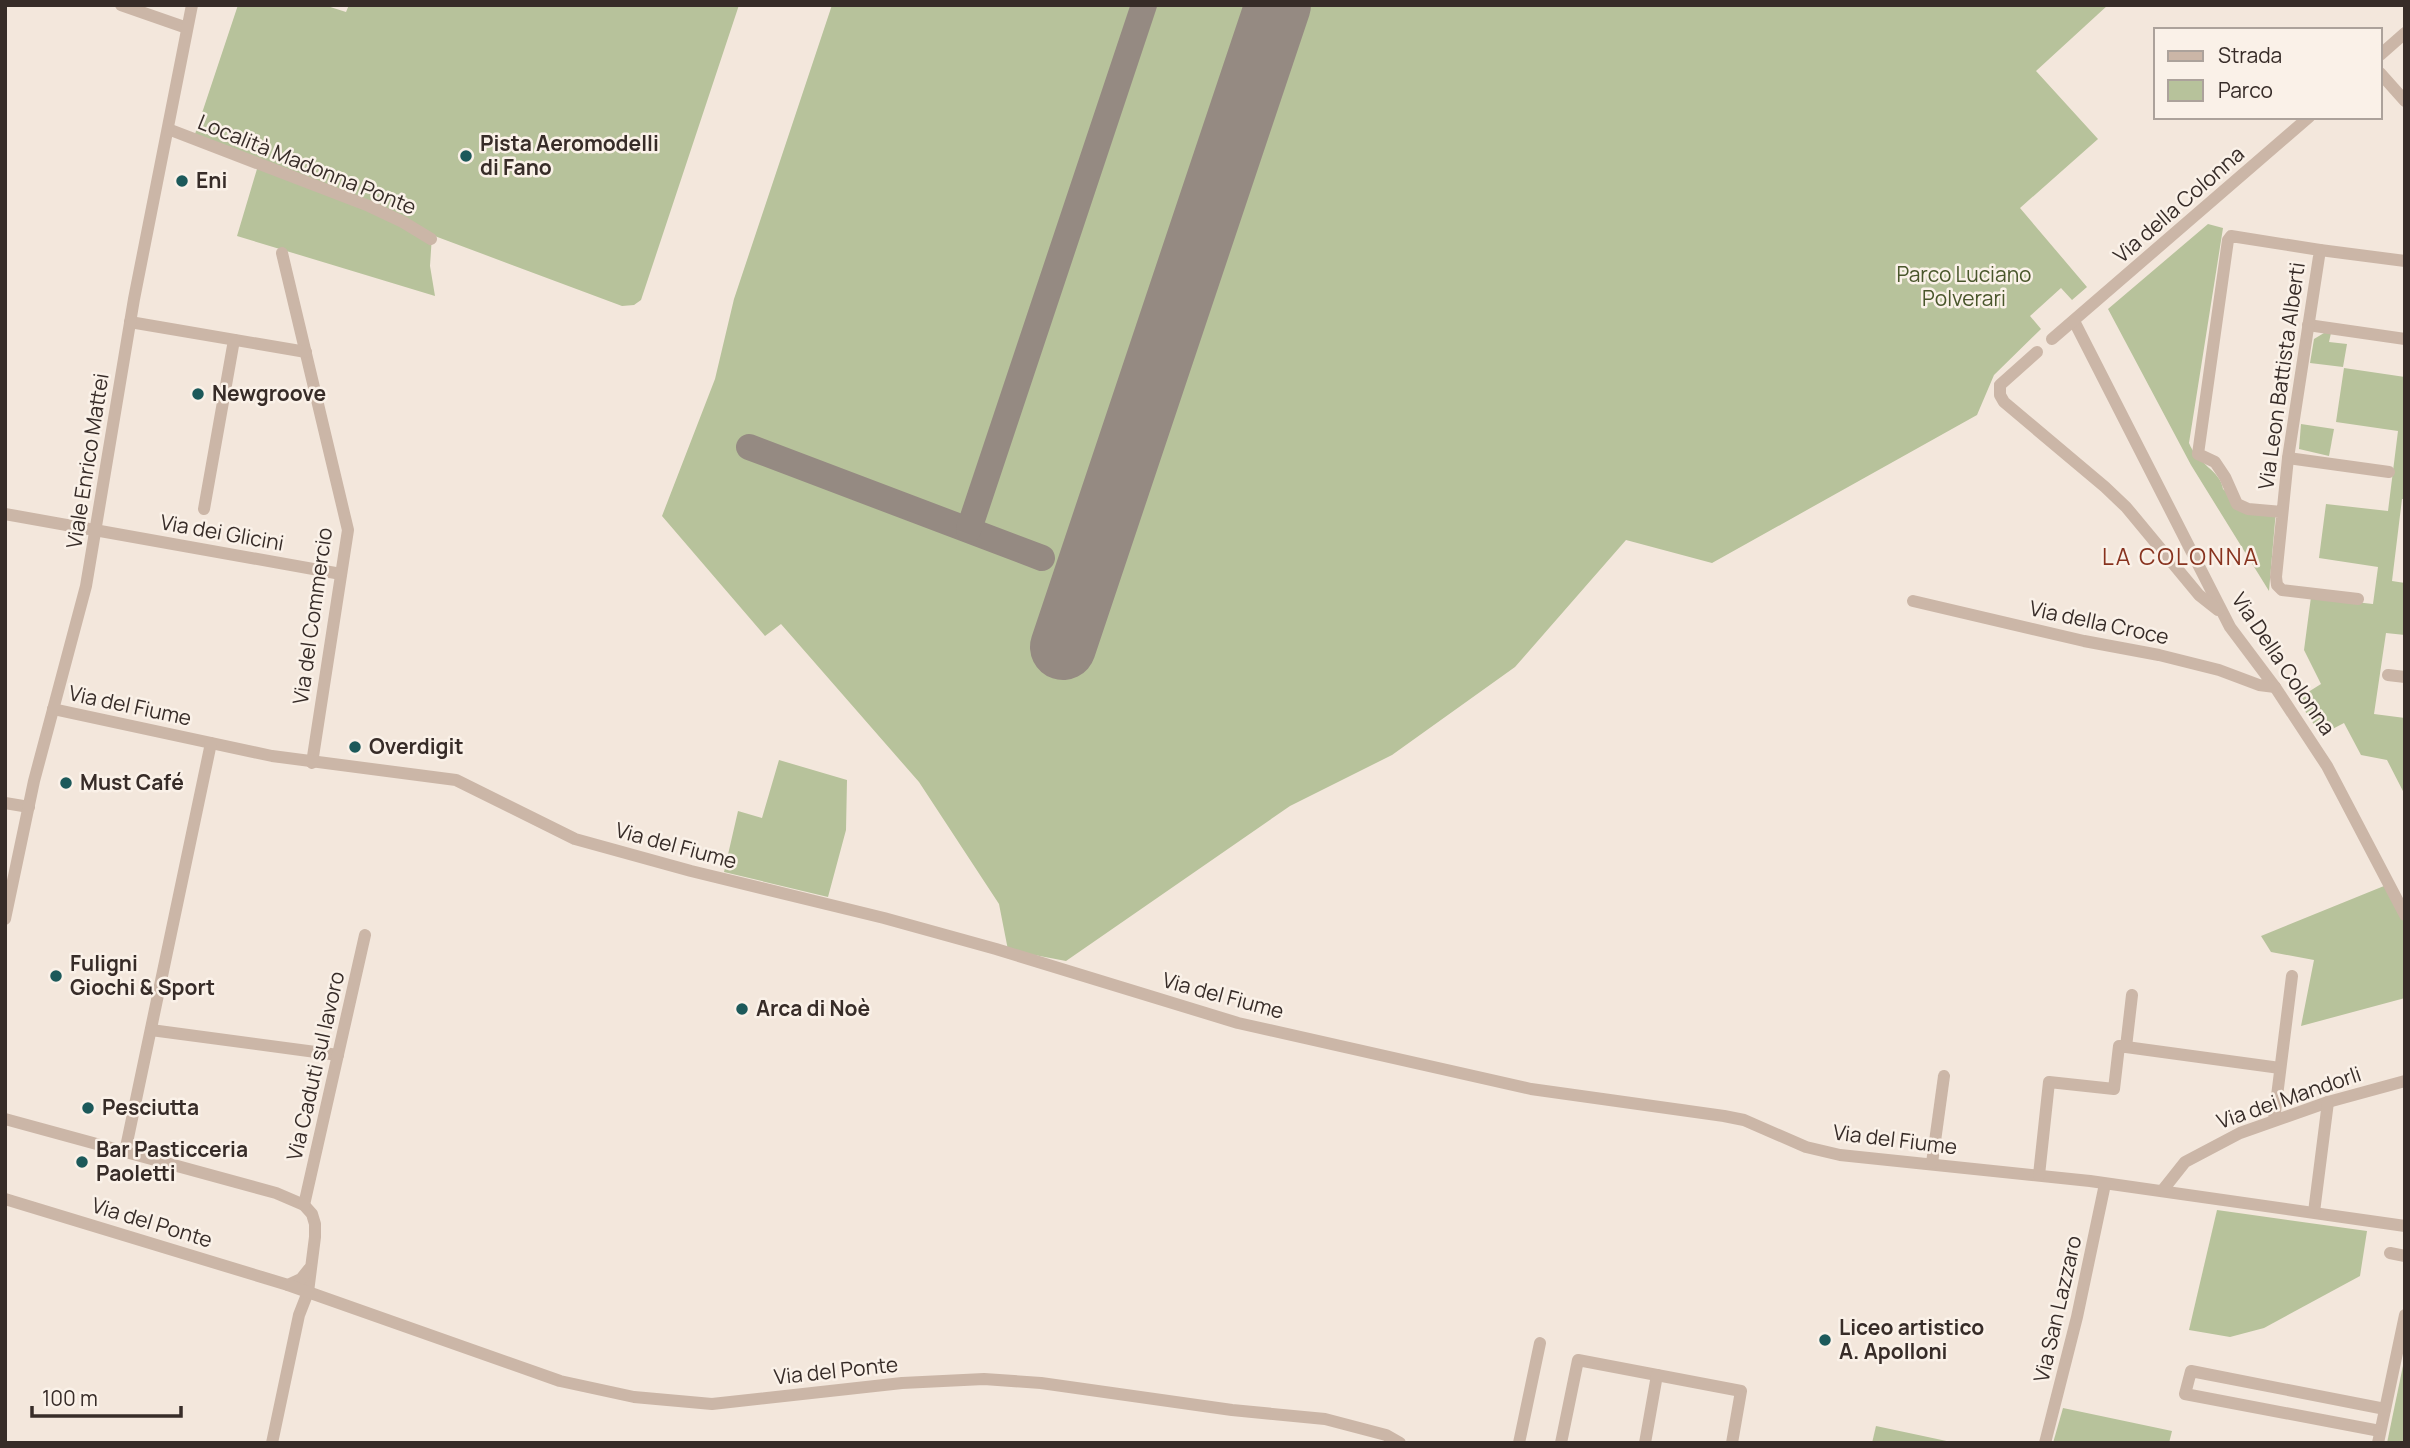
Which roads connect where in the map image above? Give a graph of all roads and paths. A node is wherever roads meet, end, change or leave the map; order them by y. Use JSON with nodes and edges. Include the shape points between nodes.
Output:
{"nodes":[{"id":1,"x":121,"y":5,"type":"edge"},
{"id":2,"x":192,"y":5,"type":"edge"},
{"id":3,"x":187,"y":28,"type":"junction"},
{"id":4,"x":2405,"y":33,"type":"edge"},
{"id":5,"x":2382,"y":53,"type":"edge"},
{"id":6,"x":2382,"y":75,"type":"edge"},
{"id":7,"x":2405,"y":101,"type":"edge"},
{"id":8,"x":2307,"y":119,"type":"edge"},
{"id":9,"x":168,"y":129,"type":"junction"},
{"id":10,"x":431,"y":239,"type":"dead end"},
{"id":11,"x":2320,"y":250,"type":"junction"},
{"id":12,"x":282,"y":253,"type":"dead end"},
{"id":13,"x":2405,"y":261,"type":"edge"},
{"id":14,"x":2074,"y":321,"type":"junction"},
{"id":15,"x":130,"y":322,"type":"junction"},
{"id":16,"x":2308,"y":325,"type":"junction"},
{"id":17,"x":2405,"y":339,"type":"edge"},
{"id":18,"x":234,"y":340,"type":"junction"},
{"id":19,"x":2052,"y":340,"type":"dead end"},
{"id":20,"x":306,"y":352,"type":"junction"},
{"id":21,"x":2037,"y":352,"type":"dead end"},
{"id":22,"x":2287,"y":458,"type":"junction"},
{"id":23,"x":2389,"y":472,"type":"dead end"},
{"id":24,"x":204,"y":509,"type":"dead end"},
{"id":25,"x":2282,"y":512,"type":"junction"},
{"id":26,"x":5,"y":514,"type":"edge"},
{"id":27,"x":97,"y":530,"type":"junction"},
{"id":28,"x":341,"y":574,"type":"junction"},
{"id":29,"x":2358,"y":599,"type":"dead end"},
{"id":30,"x":1913,"y":601,"type":"dead end"},
{"id":31,"x":2225,"y":618,"type":"junction"},
{"id":32,"x":2388,"y":675,"type":"dead end"},
{"id":33,"x":2405,"y":677,"type":"edge"},
{"id":34,"x":2275,"y":687,"type":"junction"},
{"id":35,"x":53,"y":709,"type":"junction"},
{"id":36,"x":211,"y":743,"type":"junction"},
{"id":37,"x":312,"y":763,"type":"junction"},
{"id":38,"x":5,"y":803,"type":"edge"},
{"id":39,"x":29,"y":807,"type":"junction"},
{"id":40,"x":2405,"y":915,"type":"edge"},
{"id":41,"x":5,"y":919,"type":"edge"},
{"id":42,"x":365,"y":935,"type":"dead end"},
{"id":43,"x":2292,"y":976,"type":"dead end"},
{"id":44,"x":2132,"y":995,"type":"dead end"},
{"id":45,"x":151,"y":1030,"type":"junction"},
{"id":46,"x":2126,"y":1047,"type":"junction"},
{"id":47,"x":338,"y":1055,"type":"junction"},
{"id":48,"x":2280,"y":1068,"type":"junction"},
{"id":49,"x":1944,"y":1076,"type":"dead end"},
{"id":50,"x":2405,"y":1081,"type":"edge"},
{"id":51,"x":2328,"y":1102,"type":"junction"},
{"id":52,"x":5,"y":1119,"type":"edge"},
{"id":53,"x":2274,"y":1120,"type":"junction"},
{"id":54,"x":125,"y":1152,"type":"junction"},
{"id":55,"x":1932,"y":1163,"type":"junction"},
{"id":56,"x":2039,"y":1175,"type":"junction"},
{"id":57,"x":2105,"y":1184,"type":"junction"},
{"id":58,"x":2162,"y":1191,"type":"junction"},
{"id":59,"x":5,"y":1199,"type":"edge"},
{"id":60,"x":304,"y":1205,"type":"junction"},
{"id":61,"x":2314,"y":1212,"type":"junction"},
{"id":62,"x":2405,"y":1226,"type":"edge"},
{"id":63,"x":2390,"y":1253,"type":"dead end"},
{"id":64,"x":2405,"y":1256,"type":"edge"},
{"id":65,"x":309,"y":1269,"type":"junction"},
{"id":66,"x":288,"y":1285,"type":"junction"},
{"id":67,"x":308,"y":1292,"type":"junction"},
{"id":68,"x":299,"y":1315,"type":"junction"},
{"id":69,"x":2405,"y":1315,"type":"edge"},
{"id":70,"x":1540,"y":1343,"type":"dead end"},
{"id":71,"x":1657,"y":1375,"type":"junction"},
{"id":72,"x":2385,"y":1409,"type":"junction"},
{"id":73,"x":2379,"y":1437,"type":"edge"},
{"id":74,"x":272,"y":1443,"type":"edge"},
{"id":75,"x":1400,"y":1443,"type":"edge"},
{"id":76,"x":1520,"y":1443,"type":"edge"},
{"id":77,"x":1561,"y":1443,"type":"edge"},
{"id":78,"x":1645,"y":1443,"type":"edge"},
{"id":79,"x":1732,"y":1443,"type":"edge"},
{"id":80,"x":2045,"y":1443,"type":"edge"}],
"edges":[{"from":1,"to":3,"type":"street"},
{"from":2,"to":3,"type":"street","name":"Viale Enrico Mattei"},
{"from":3,"to":9,"type":"street","name":"Viale Enrico Mattei"},
{"from":4,"to":5,"type":"street"},
{"from":6,"to":7,"type":"street"},
{"from":8,"to":14,"type":"street","name":"Via della Colonna"},
{"from":9,"to":10,"type":"street","name":"Località Madonna Ponte","via":[[369,206]]},
{"from":9,"to":15,"type":"street","name":"Viale Enrico Mattei"},
{"from":11,"to":13,"type":"street"},
{"from":11,"to":16,"type":"street","name":"Via Leon Battista Alberti"},
{"from":11,"to":25,"type":"street","name":"Via Leon Battista Alberti","via":[[2231,236],[2228,240],[2198,454],[2215,462],[2237,504]]},
{"from":12,"to":20,"type":"street","name":"Via del Commercio"},
{"from":14,"to":19,"type":"street","name":"Via della Colonna"},
{"from":14,"to":31,"type":"street","name":"Via Della Colonna"},
{"from":15,"to":18,"type":"street"},
{"from":15,"to":27,"type":"street","name":"Viale Enrico Mattei"},
{"from":16,"to":17,"type":"street"},
{"from":16,"to":22,"type":"street","name":"Via Leon Battista Alberti"},
{"from":18,"to":20,"type":"street"},
{"from":18,"to":24,"type":"street"},
{"from":20,"to":28,"type":"street","name":"Via del Commercio","via":[[348,530]]},
{"from":21,"to":31,"type":"street","via":[[2000,385],[2004,402],[2119,500],[2199,595]]},
{"from":22,"to":23,"type":"street"},
{"from":22,"to":25,"type":"street","name":"Via Leon Battista Alberti"},
{"from":25,"to":29,"type":"street","name":"Via Leon Battista Alberti","via":[[2277,585],[2282,590]]},
{"from":26,"to":27,"type":"street","name":"Via dei Glicini"},
{"from":27,"to":28,"type":"street","name":"Via dei Glicini"},
{"from":27,"to":35,"type":"street","name":"Viale Enrico Mattei"},
{"from":28,"to":37,"type":"street","name":"Via del Commercio"},
{"from":30,"to":34,"type":"street","name":"Via della Croce","via":[[2159,655]]},
{"from":31,"to":34,"type":"street","name":"Via Della Colonna"},
{"from":32,"to":33,"type":"street"},
{"from":34,"to":40,"type":"street","name":"Via Della Colonna","via":[[2327,766]]},
{"from":35,"to":36,"type":"street","name":"Via del Fiume"},
{"from":35,"to":39,"type":"street","name":"Viale Enrico Mattei"},
{"from":36,"to":37,"type":"street","name":"Via del Fiume"},
{"from":36,"to":45,"type":"street"},
{"from":37,"to":55,"type":"street","name":"Via del Fiume","via":[[456,780],[575,839],[958,938],[1238,1023],[1531,1089],[1744,1120],[1806,1147],[1840,1155]]},
{"from":38,"to":39,"type":"street"},
{"from":39,"to":41,"type":"street","name":"Viale Enrico Mattei"},
{"from":42,"to":47,"type":"street","name":"Via Caduti sul lavoro"},
{"from":43,"to":48,"type":"street"},
{"from":44,"to":46,"type":"street"},
{"from":45,"to":47,"type":"street"},
{"from":45,"to":54,"type":"street"},
{"from":46,"to":48,"type":"street"},
{"from":46,"to":56,"type":"street","via":[[2119,1046],[2114,1089],[2049,1082]]},
{"from":47,"to":60,"type":"street","name":"Via Caduti sul lavoro"},
{"from":48,"to":53,"type":"street"},
{"from":49,"to":55,"type":"street"},
{"from":50,"to":51,"type":"street","name":"Via dei Mandorli"},
{"from":51,"to":53,"type":"street","name":"Via dei Mandorli"},
{"from":51,"to":61,"type":"street"},
{"from":52,"to":54,"type":"street"},
{"from":53,"to":58,"type":"street","name":"Via dei Mandorli","via":[[2185,1162]]},
{"from":54,"to":60,"type":"street","via":[[276,1193]]},
{"from":55,"to":56,"type":"street","name":"Via del Fiume"},
{"from":56,"to":57,"type":"street","name":"Via del Fiume"},
{"from":57,"to":58,"type":"street","name":"Via del Fiume"},
{"from":57,"to":80,"type":"street","name":"Via San Lazzaro"},
{"from":58,"to":61,"type":"street","name":"Via del Fiume"},
{"from":59,"to":66,"type":"street","name":"Via del Ponte"},
{"from":60,"to":65,"type":"street","via":[[315,1224]]},
{"from":61,"to":62,"type":"street","name":"Via del Fiume"},
{"from":63,"to":64,"type":"street"},
{"from":65,"to":66,"type":"street"},
{"from":65,"to":67,"type":"street"},
{"from":66,"to":67,"type":"street","name":"Via del Ponte"},
{"from":66,"to":68,"type":"street","via":[[296,1296]]},
{"from":67,"to":68,"type":"street"},
{"from":67,"to":75,"type":"street","name":"Via del Ponte","via":[[560,1381],[634,1397],[712,1404],[902,1383],[1041,1382],[1325,1419],[1386,1434]]},
{"from":68,"to":74,"type":"street"},
{"from":69,"to":72,"type":"street"},
{"from":70,"to":76,"type":"street"},
{"from":71,"to":77,"type":"street","via":[[1578,1360]]},
{"from":71,"to":78,"type":"street"},
{"from":71,"to":79,"type":"street","via":[[1741,1391]]},
{"from":72,"to":73,"type":"street"},
{"from":72,"to":73,"type":"street","via":[[2190,1371],[2185,1394]]}]}
